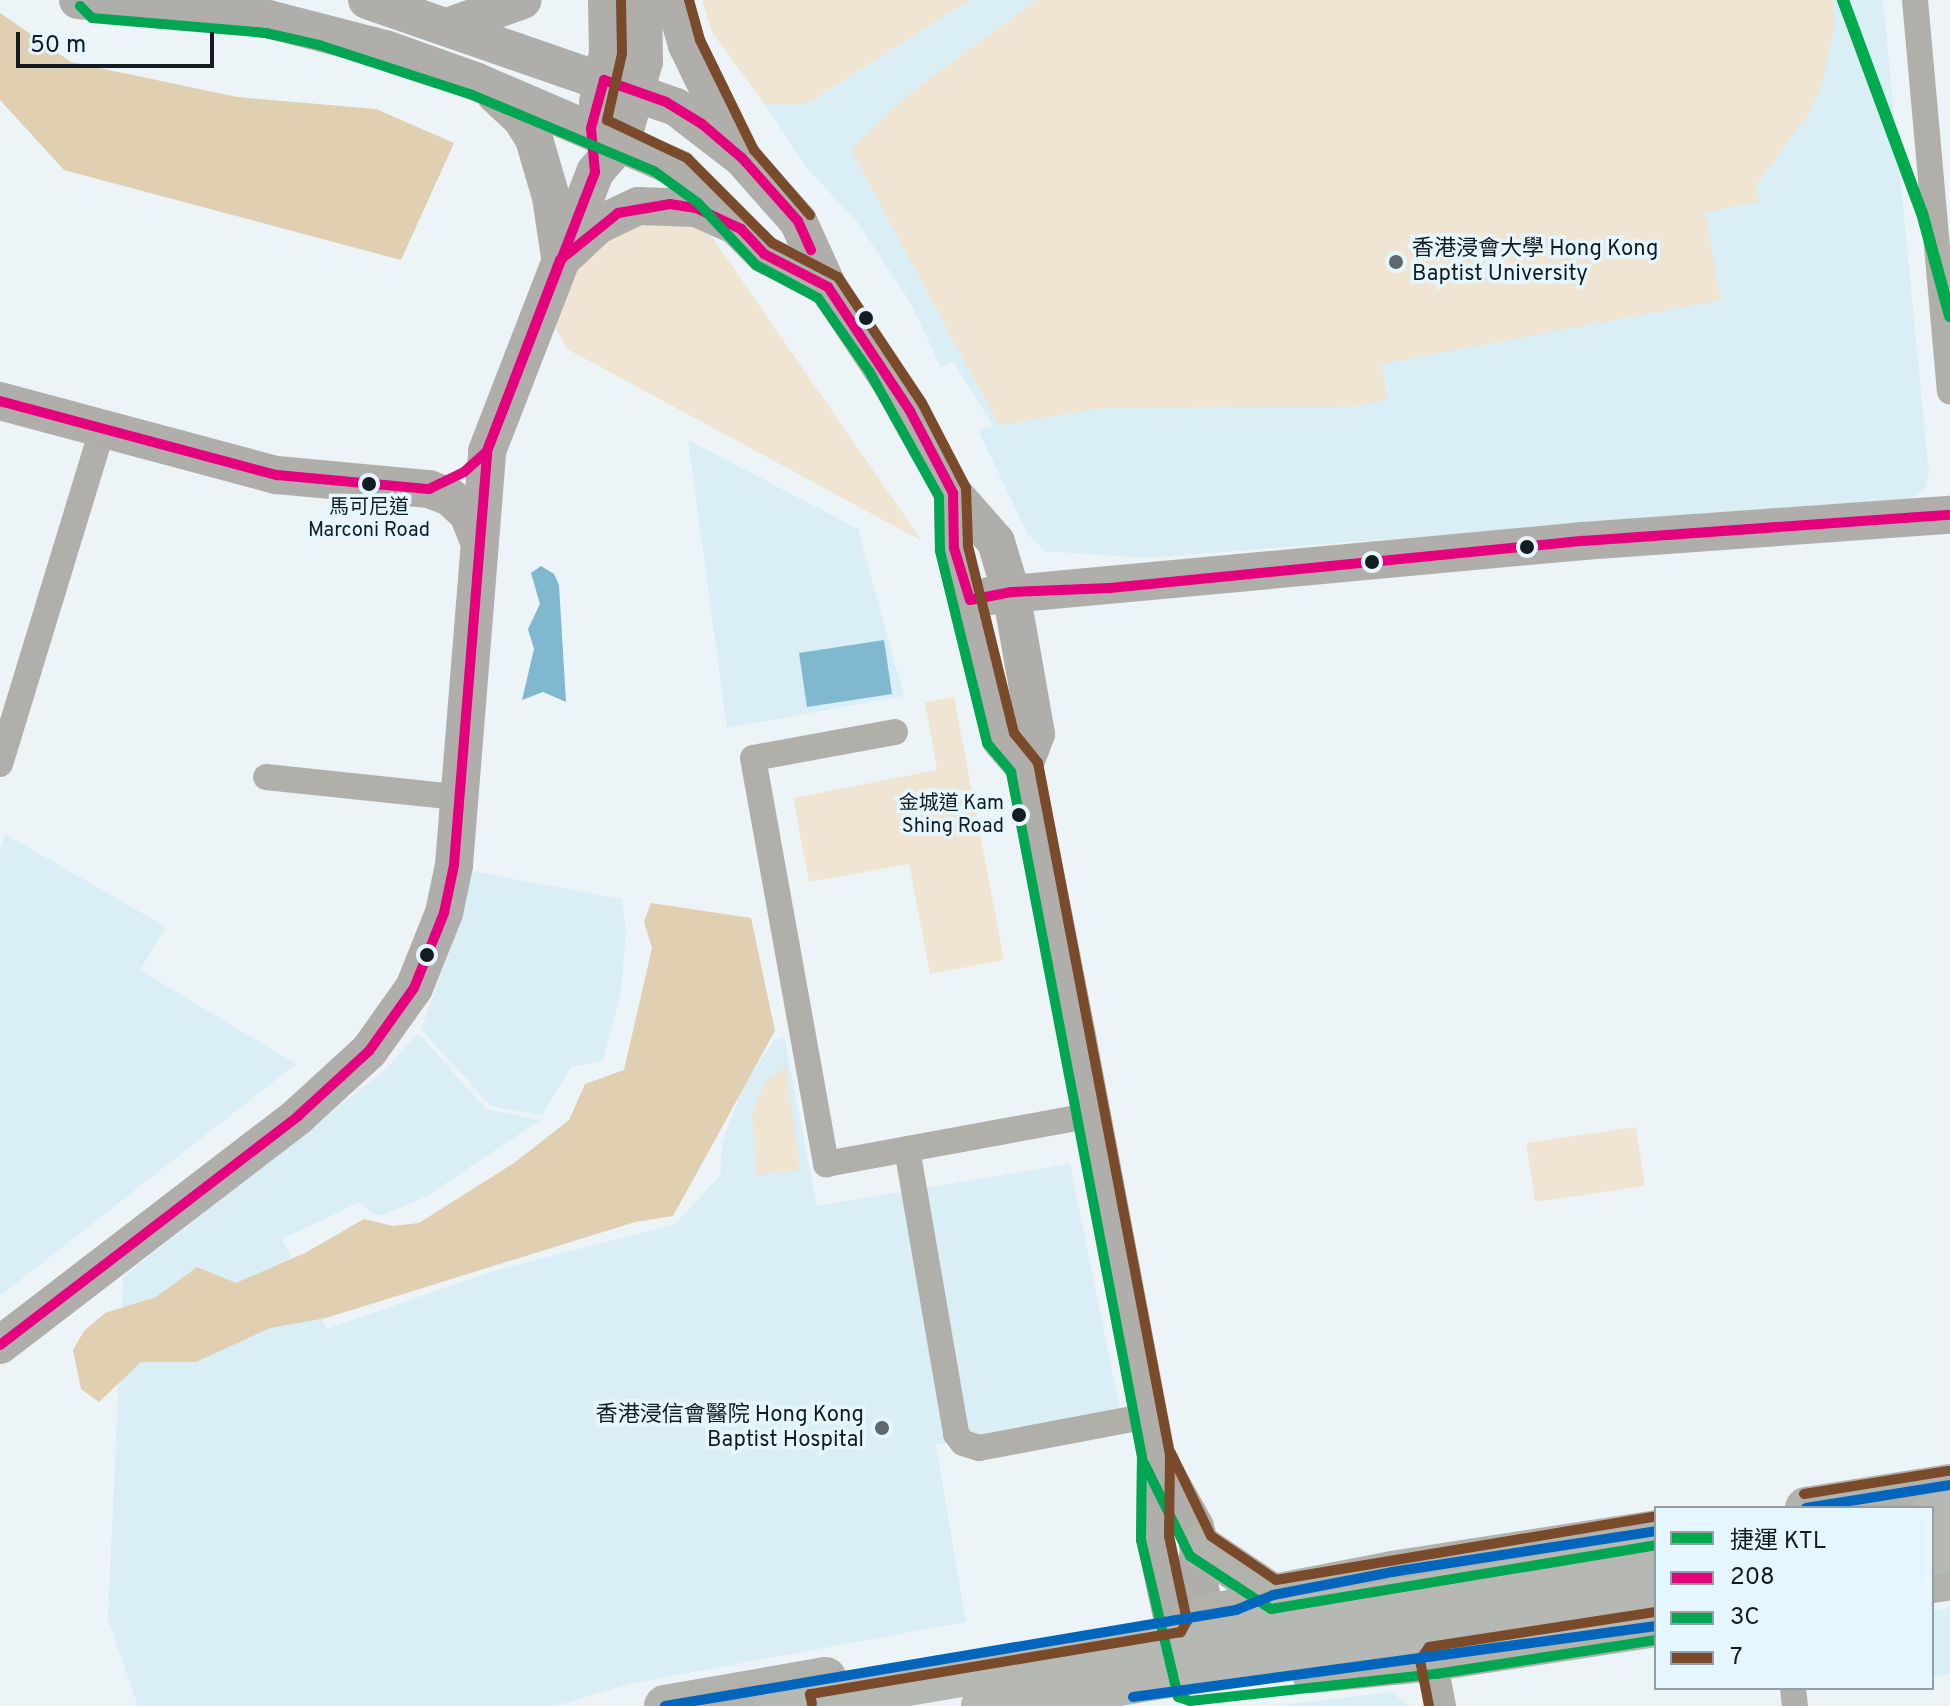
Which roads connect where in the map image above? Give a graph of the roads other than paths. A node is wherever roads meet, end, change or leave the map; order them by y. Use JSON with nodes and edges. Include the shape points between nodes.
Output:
{"nodes":[{"id":1,"x":367,"y":0,"type":"edge"},
{"id":2,"x":523,"y":0,"type":"edge"},
{"id":3,"x":607,"y":0,"type":"edge"},
{"id":4,"x":643,"y":0,"type":"edge"},
{"id":5,"x":674,"y":0,"type":"edge"},
{"id":6,"x":1915,"y":0,"type":"edge"},
{"id":7,"x":89,"y":1,"type":"edge"},
{"id":8,"x":450,"y":26,"type":"junction"},
{"id":9,"x":475,"y":81,"type":"junction"},
{"id":10,"x":621,"y":85,"type":"junction"},
{"id":11,"x":606,"y":134,"type":"junction"},
{"id":12,"x":742,"y":158,"type":"junction"},
{"id":13,"x":741,"y":229,"type":"junction"},
{"id":14,"x":560,"y":260,"type":"junction"},
{"id":15,"x":828,"y":287,"type":"junction"},
{"id":16,"x":1950,"y":391,"type":"edge"},
{"id":17,"x":0,"y":401,"type":"edge"},
{"id":18,"x":103,"y":428,"type":"junction"},
{"id":19,"x":487,"y":451,"type":"junction"},
{"id":20,"x":429,"y":489,"type":"junction"},
{"id":21,"x":953,"y":493,"type":"junction"},
{"id":22,"x":1950,"y":515,"type":"edge"},
{"id":23,"x":478,"y":539,"type":"junction"},
{"id":24,"x":1011,"y":592,"type":"junction"},
{"id":25,"x":970,"y":600,"type":"junction"},
{"id":26,"x":895,"y":732,"type":"dead end"},
{"id":27,"x":0,"y":764,"type":"edge"},
{"id":28,"x":1024,"y":766,"type":"junction"},
{"id":29,"x":266,"y":777,"type":"dead end"},
{"id":30,"x":457,"y":797,"type":"junction"},
{"id":31,"x":1092,"y":1115,"type":"junction"},
{"id":32,"x":907,"y":1149,"type":"junction"},
{"id":33,"x":0,"y":1345,"type":"edge"},
{"id":34,"x":1148,"y":1416,"type":"junction"},
{"id":35,"x":1156,"y":1456,"type":"junction"},
{"id":36,"x":1950,"y":1485,"type":"edge"},
{"id":37,"x":1819,"y":1506,"type":"edge"},
{"id":38,"x":1654,"y":1531,"type":"edge"},
{"id":39,"x":1200,"y":1546,"type":"junction"},
{"id":40,"x":1654,"y":1558,"type":"edge"},
{"id":41,"x":1392,"y":1572,"type":"junction"},
{"id":42,"x":1273,"y":1595,"type":"junction"},
{"id":43,"x":1654,"y":1597,"type":"edge"},
{"id":44,"x":1190,"y":1618,"type":"junction"},
{"id":45,"x":1654,"y":1626,"type":"edge"},
{"id":46,"x":1418,"y":1661,"type":"junction"},
{"id":47,"x":1203,"y":1685,"type":"junction"},
{"id":48,"x":855,"y":1690,"type":"edge"},
{"id":49,"x":790,"y":1698,"type":"edge"},
{"id":50,"x":665,"y":1706,"type":"edge"},
{"id":51,"x":983,"y":1706,"type":"edge"},
{"id":52,"x":1080,"y":1706,"type":"edge"},
{"id":53,"x":1443,"y":1706,"type":"edge"}],
"edges":[{"from":1,"to":8,"type":"main road"},
{"from":2,"to":8,"type":"main road"},
{"from":3,"to":10,"type":"main road"},
{"from":4,"to":10,"type":"main road","via":[[644,61]]},
{"from":5,"to":12,"type":"main road","via":[[687,45]]},
{"from":6,"to":16,"type":"street"},
{"from":7,"to":9,"type":"main road","via":[[268,19],[385,49]]},
{"from":8,"to":10,"type":"main road"},
{"from":9,"to":11,"type":"main road"},
{"from":9,"to":14,"type":"main road","via":[[502,99],[534,139],[551,197]]},
{"from":10,"to":11,"type":"main road"},
{"from":10,"to":12,"type":"main road","via":[[676,107]]},
{"from":11,"to":13,"type":"main road","via":[[679,169]]},
{"from":11,"to":14,"type":"main road"},
{"from":12,"to":15,"type":"main road","via":[[798,221]]},
{"from":13,"to":14,"type":"main road","via":[[696,208],[638,206],[598,225]]},
{"from":13,"to":15,"type":"main road","via":[[764,254]]},
{"from":14,"to":19,"type":"main road"},
{"from":15,"to":21,"type":"main road","via":[[910,411]]},
{"from":17,"to":18,"type":"main road"},
{"from":18,"to":20,"type":"main road","via":[[289,477]]},
{"from":18,"to":27,"type":"street"},
{"from":19,"to":20,"type":"main road","via":[[464,472]]},
{"from":19,"to":23,"type":"main road"},
{"from":20,"to":23,"type":"main road","via":[[450,497],[468,514]]},
{"from":21,"to":24,"type":"main road","via":[[996,542]]},
{"from":21,"to":25,"type":"main road","via":[[954,548]]},
{"from":22,"to":24,"type":"main road","via":[[1583,541],[1295,571]]},
{"from":23,"to":30,"type":"main road"},
{"from":24,"to":25,"type":"main road"},
{"from":24,"to":28,"type":"main road","via":[[1036,734]]},
{"from":25,"to":28,"type":"main road","via":[[1001,740]]},
{"from":26,"to":32,"type":"street","via":[[753,758],[826,1164]]},
{"from":28,"to":31,"type":"main road"},
{"from":29,"to":30,"type":"street"},
{"from":30,"to":33,"type":"main road","via":[[450,889],[432,949],[407,1001],[369,1051],[298,1116]]},
{"from":31,"to":32,"type":"street"},
{"from":31,"to":34,"type":"main road"},
{"from":32,"to":34,"type":"street","via":[[956,1434],[963,1443],[979,1448]]},
{"from":34,"to":35,"type":"main road"},
{"from":35,"to":39,"type":"main road"},
{"from":35,"to":44,"type":"main road","via":[[1155,1537]]},
{"from":36,"to":37,"type":"main road"},
{"from":38,"to":41,"type":"main road"},
{"from":39,"to":42,"type":"main road"},
{"from":39,"to":44,"type":"main road"},
{"from":40,"to":49,"type":"highway","bridge":true},
{"from":41,"to":42,"type":"main road"},
{"from":41,"to":46,"type":"main road","via":[[1369,1610],[1371,1628]]},
{"from":42,"to":44,"type":"main road","via":[[1252,1607]]},
{"from":43,"to":51,"type":"highway","bridge":true},
{"from":44,"to":47,"type":"main road"},
{"from":44,"to":48,"type":"main road"},
{"from":45,"to":46,"type":"main road"},
{"from":46,"to":47,"type":"main road"},
{"from":46,"to":53,"type":"street"},
{"from":47,"to":52,"type":"main road"},
{"from":48,"to":49,"type":"main road"},
{"from":49,"to":50,"type":"main road"}]}
